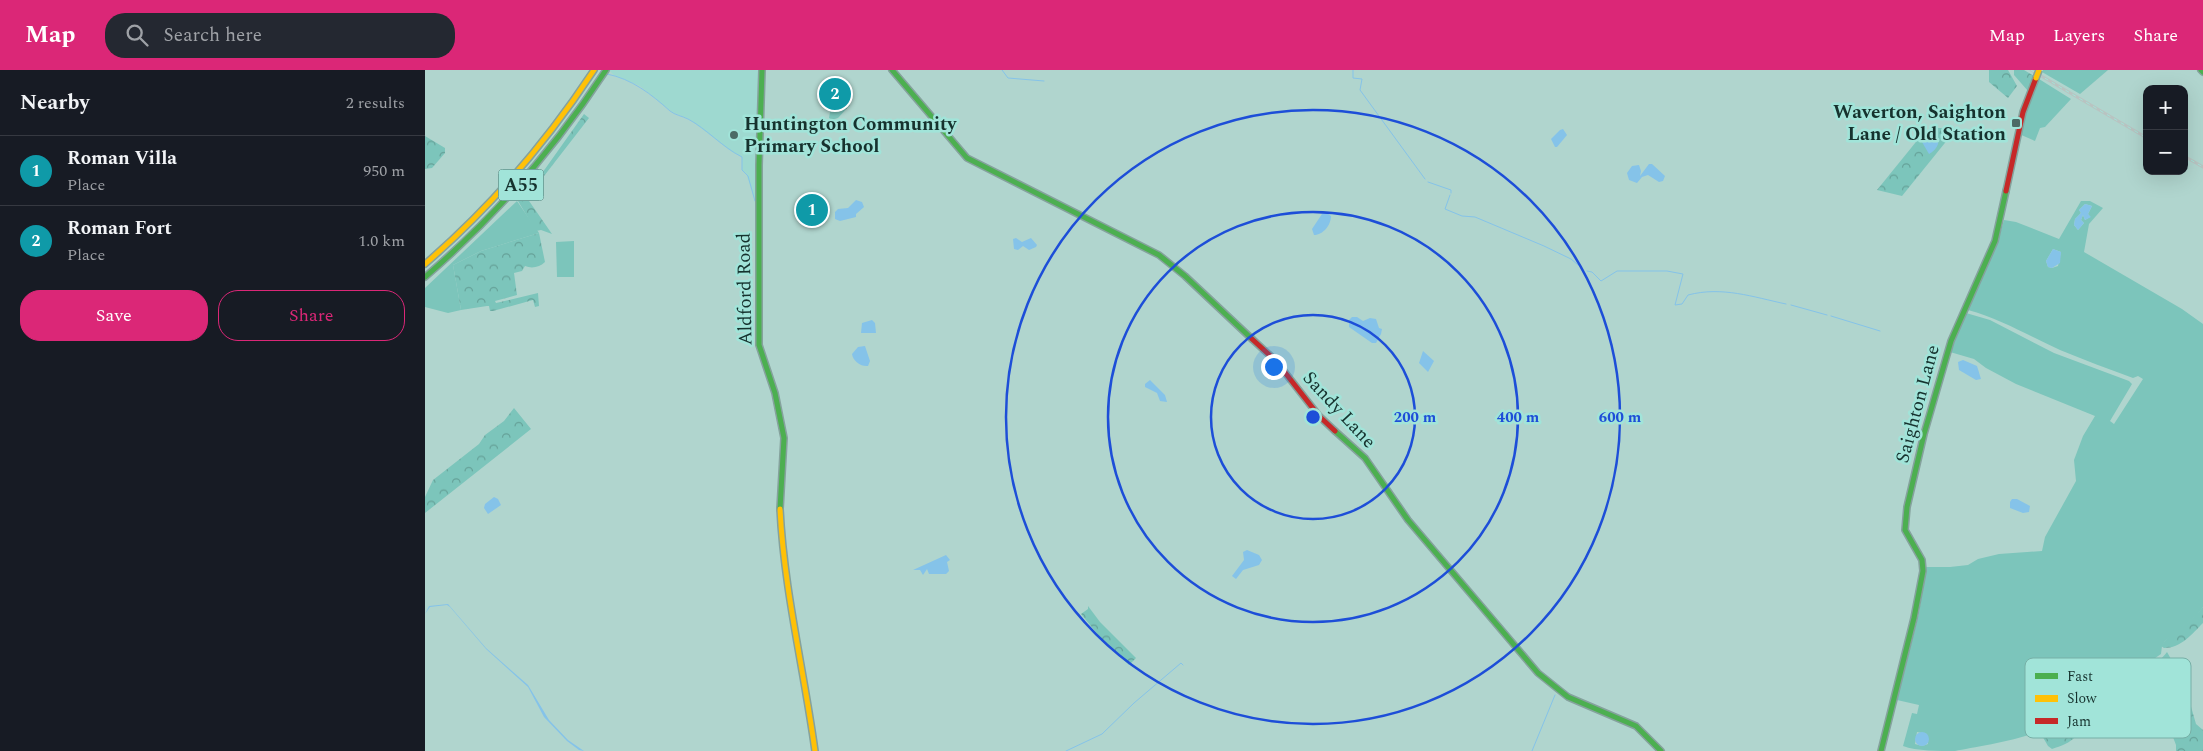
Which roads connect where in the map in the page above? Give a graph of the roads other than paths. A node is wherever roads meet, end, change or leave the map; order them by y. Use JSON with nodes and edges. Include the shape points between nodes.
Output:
{"nodes":[{"id":1,"x":762,"y":70,"type":"edge"},
{"id":2,"x":892,"y":70,"type":"edge"},
{"id":3,"x":2039,"y":70,"type":"edge"},
{"id":4,"x":606,"y":71,"type":"edge"},
{"id":5,"x":593,"y":72,"type":"edge"},
{"id":6,"x":425,"y":264,"type":"edge"},
{"id":7,"x":425,"y":277,"type":"edge"},
{"id":8,"x":815,"y":751,"type":"edge"},
{"id":9,"x":1661,"y":751,"type":"edge"},
{"id":10,"x":1881,"y":751,"type":"edge"}],
"edges":[{"from":1,"to":8,"type":"main road","name":"Aldford Road","via":[[759,345],[775,393],[784,438],[779,499],[789,592]]},
{"from":2,"to":9,"type":"main road","name":"Sandy Lane","via":[[967,158],[1159,255],[1185,276],[1276,361],[1319,416],[1365,458],[1409,520],[1537,673],[1568,697],[1642,729]]},
{"from":3,"to":10,"type":"main road","name":"Saighton Lane","bridge":true,"via":[[2023,112],[1995,241],[1951,340],[1907,507],[1905,530],[1922,560],[1923,571]]},
{"from":4,"to":7,"type":"main road","number":"A55","via":[[534,170],[495,214]]},
{"from":5,"to":6,"type":"main road","number":"A55","via":[[526,166],[487,209]]}]}
